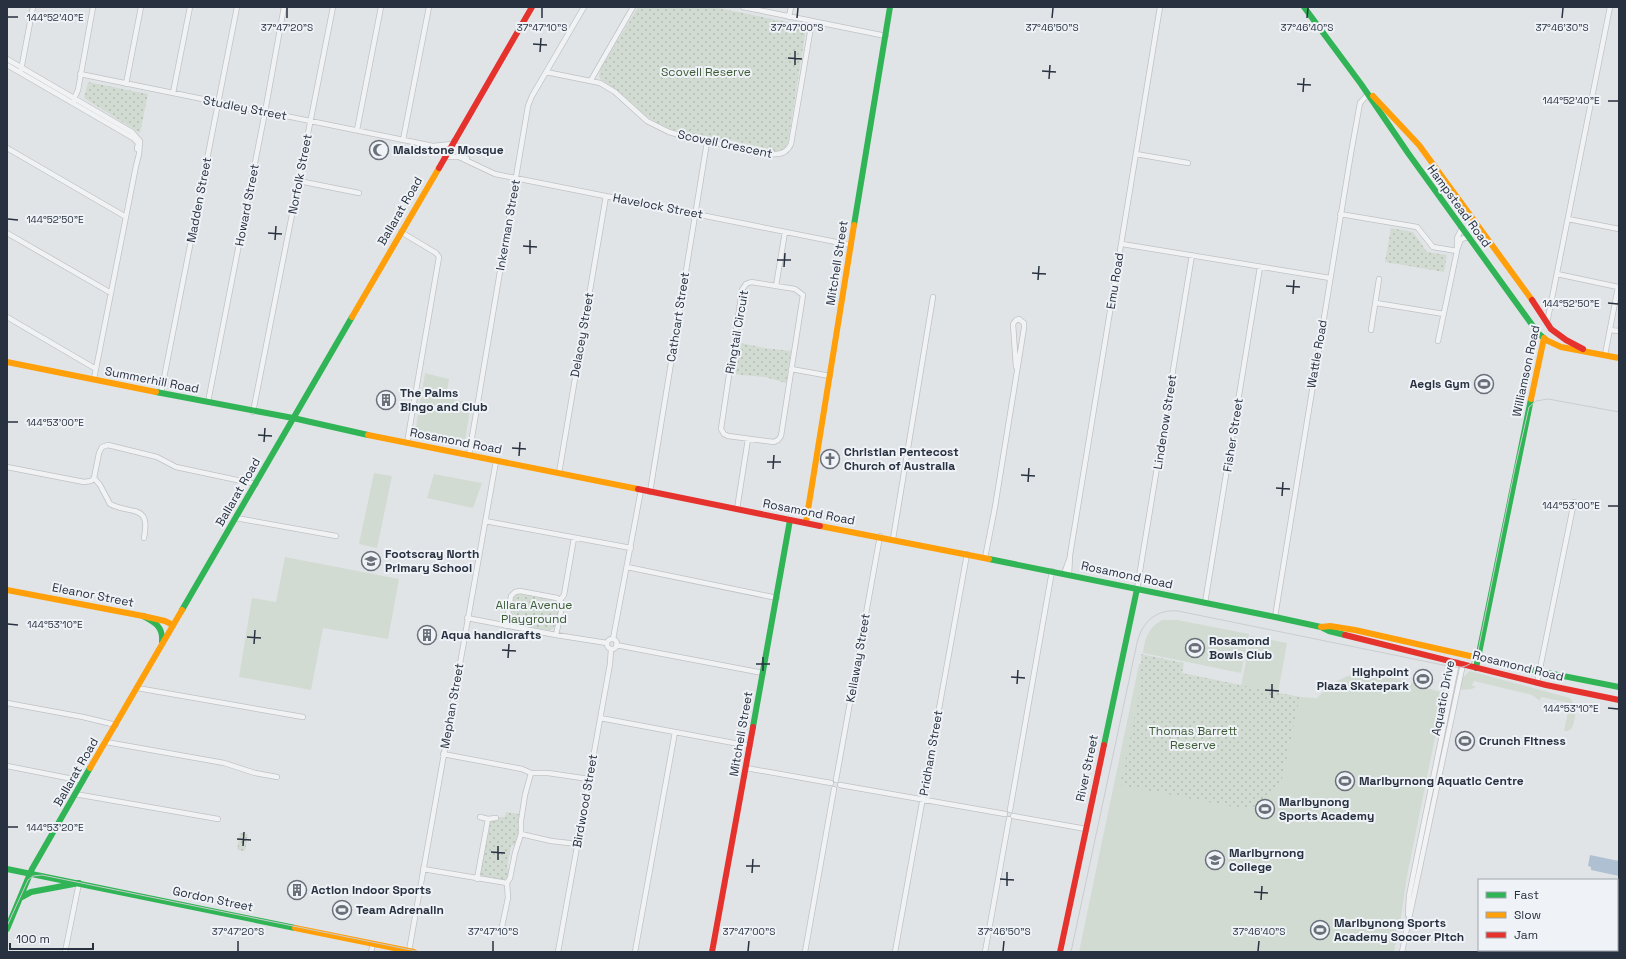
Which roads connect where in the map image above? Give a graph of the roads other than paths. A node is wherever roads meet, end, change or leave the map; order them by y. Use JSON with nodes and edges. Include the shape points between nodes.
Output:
{"nodes":[{"id":1,"x":33,"y":7,"type":"edge"},
{"id":2,"x":93,"y":7,"type":"edge"},
{"id":3,"x":141,"y":7,"type":"edge"},
{"id":4,"x":190,"y":7,"type":"edge"},
{"id":5,"x":237,"y":7,"type":"edge"},
{"id":6,"x":284,"y":7,"type":"edge"},
{"id":7,"x":333,"y":7,"type":"edge"},
{"id":8,"x":381,"y":7,"type":"edge"},
{"id":9,"x":428,"y":7,"type":"edge"},
{"id":10,"x":532,"y":7,"type":"edge"},
{"id":11,"x":584,"y":7,"type":"edge"},
{"id":12,"x":633,"y":7,"type":"edge"},
{"id":13,"x":743,"y":7,"type":"edge"},
{"id":14,"x":791,"y":7,"type":"edge"},
{"id":15,"x":890,"y":7,"type":"edge"},
{"id":16,"x":1160,"y":7,"type":"edge"},
{"id":17,"x":1304,"y":7,"type":"edge"},
{"id":18,"x":1610,"y":7,"type":"edge"},
{"id":19,"x":789,"y":17,"type":"junction"},
{"id":20,"x":812,"y":21,"type":"junction"},
{"id":21,"x":886,"y":36,"type":"junction"},
{"id":22,"x":7,"y":59,"type":"edge"},
{"id":23,"x":7,"y":64,"type":"edge"},
{"id":24,"x":21,"y":70,"type":"junction"},
{"id":25,"x":546,"y":72,"type":"junction"},
{"id":26,"x":80,"y":74,"type":"junction"},
{"id":27,"x":591,"y":80,"type":"junction"},
{"id":28,"x":126,"y":84,"type":"junction"},
{"id":29,"x":1361,"y":84,"type":"junction"},
{"id":30,"x":173,"y":93,"type":"junction"},
{"id":31,"x":1368,"y":94,"type":"junction"},
{"id":32,"x":74,"y":100,"type":"junction"},
{"id":33,"x":218,"y":102,"type":"junction"},
{"id":34,"x":265,"y":112,"type":"junction"},
{"id":35,"x":311,"y":121,"type":"junction"},
{"id":36,"x":356,"y":130,"type":"junction"},
{"id":37,"x":402,"y":140,"type":"junction"},
{"id":38,"x":453,"y":142,"type":"junction"},
{"id":39,"x":707,"y":142,"type":"junction"},
{"id":40,"x":433,"y":146,"type":"junction"},
{"id":41,"x":7,"y":148,"type":"edge"},
{"id":42,"x":1136,"y":154,"type":"junction"},
{"id":43,"x":445,"y":156,"type":"junction"},
{"id":44,"x":468,"y":160,"type":"junction"},
{"id":45,"x":1188,"y":163,"type":"dead end"},
{"id":46,"x":516,"y":178,"type":"junction"},
{"id":47,"x":299,"y":181,"type":"junction"},
{"id":48,"x":359,"y":194,"type":"dead end"},
{"id":49,"x":606,"y":196,"type":"junction"},
{"id":50,"x":695,"y":214,"type":"junction"},
{"id":51,"x":1340,"y":214,"type":"junction"},
{"id":52,"x":126,"y":217,"type":"junction"},
{"id":53,"x":1568,"y":219,"type":"junction"},
{"id":54,"x":1462,"y":228,"type":"junction"},
{"id":55,"x":1619,"y":229,"type":"edge"},
{"id":56,"x":401,"y":232,"type":"junction"},
{"id":57,"x":785,"y":232,"type":"junction"},
{"id":58,"x":7,"y":233,"type":"edge"},
{"id":59,"x":1469,"y":238,"type":"junction"},
{"id":60,"x":1122,"y":244,"type":"junction"},
{"id":61,"x":851,"y":245,"type":"junction"},
{"id":62,"x":1457,"y":251,"type":"junction"},
{"id":63,"x":1192,"y":255,"type":"junction"},
{"id":64,"x":1260,"y":267,"type":"junction"},
{"id":65,"x":1557,"y":274,"type":"junction"},
{"id":66,"x":1330,"y":278,"type":"junction"},
{"id":67,"x":1379,"y":279,"type":"dead end"},
{"id":68,"x":776,"y":286,"type":"junction"},
{"id":69,"x":111,"y":293,"type":"junction"},
{"id":70,"x":933,"y":296,"type":"dead end"},
{"id":71,"x":1376,"y":303,"type":"junction"},
{"id":72,"x":1444,"y":314,"type":"junction"},
{"id":73,"x":7,"y":317,"type":"edge"},
{"id":74,"x":1546,"y":323,"type":"junction"},
{"id":75,"x":1371,"y":330,"type":"dead end"},
{"id":76,"x":1610,"y":330,"type":"junction"},
{"id":77,"x":1619,"y":331,"type":"edge"},
{"id":78,"x":1544,"y":338,"type":"junction"},
{"id":79,"x":1438,"y":341,"type":"dead end"},
{"id":80,"x":1589,"y":351,"type":"junction"},
{"id":81,"x":1605,"y":355,"type":"junction"},
{"id":82,"x":1619,"y":358,"type":"edge"},
{"id":83,"x":7,"y":362,"type":"edge"},
{"id":84,"x":1016,"y":367,"type":"junction"},
{"id":85,"x":96,"y":369,"type":"junction"},
{"id":86,"x":792,"y":369,"type":"junction"},
{"id":87,"x":830,"y":376,"type":"junction"},
{"id":88,"x":94,"y":379,"type":"junction"},
{"id":89,"x":161,"y":393,"type":"junction"},
{"id":90,"x":208,"y":402,"type":"junction"},
{"id":91,"x":253,"y":412,"type":"junction"},
{"id":92,"x":293,"y":418,"type":"junction"},
{"id":93,"x":748,"y":439,"type":"junction"},
{"id":94,"x":407,"y":443,"type":"junction"},
{"id":95,"x":469,"y":455,"type":"junction"},
{"id":96,"x":496,"y":461,"type":"junction"},
{"id":97,"x":7,"y":467,"type":"edge"},
{"id":98,"x":559,"y":473,"type":"junction"},
{"id":99,"x":94,"y":478,"type":"junction"},
{"id":100,"x":256,"y":484,"type":"junction"},
{"id":101,"x":641,"y":490,"type":"junction"},
{"id":102,"x":650,"y":492,"type":"junction"},
{"id":103,"x":1574,"y":502,"type":"dead end"},
{"id":104,"x":737,"y":509,"type":"junction"},
{"id":105,"x":236,"y":518,"type":"junction"},
{"id":106,"x":790,"y":520,"type":"junction"},
{"id":107,"x":485,"y":521,"type":"junction"},
{"id":108,"x":806,"y":522,"type":"junction"},
{"id":109,"x":336,"y":536,"type":"dead end"},
{"id":110,"x":880,"y":536,"type":"junction"},
{"id":111,"x":144,"y":538,"type":"dead end"},
{"id":112,"x":574,"y":538,"type":"junction"},
{"id":113,"x":893,"y":539,"type":"junction"},
{"id":114,"x":631,"y":548,"type":"junction"},
{"id":115,"x":967,"y":554,"type":"junction"},
{"id":116,"x":985,"y":558,"type":"junction"},
{"id":117,"x":627,"y":567,"type":"junction"},
{"id":118,"x":1052,"y":572,"type":"junction"},
{"id":119,"x":1066,"y":574,"type":"junction"},
{"id":120,"x":1137,"y":589,"type":"junction"},
{"id":121,"x":7,"y":590,"type":"edge"},
{"id":122,"x":777,"y":598,"type":"junction"},
{"id":123,"x":560,"y":600,"type":"junction"},
{"id":124,"x":1206,"y":603,"type":"junction"},
{"id":125,"x":143,"y":616,"type":"junction"},
{"id":126,"x":1275,"y":617,"type":"junction"},
{"id":127,"x":467,"y":618,"type":"junction"},
{"id":128,"x":173,"y":625,"type":"junction"},
{"id":129,"x":506,"y":626,"type":"junction"},
{"id":130,"x":1321,"y":627,"type":"junction"},
{"id":131,"x":556,"y":635,"type":"junction"},
{"id":132,"x":613,"y":639,"type":"junction"},
{"id":133,"x":607,"y":643,"type":"junction"},
{"id":134,"x":162,"y":644,"type":"junction"},
{"id":135,"x":616,"y":645,"type":"junction"},
{"id":136,"x":611,"y":649,"type":"junction"},
{"id":137,"x":1462,"y":653,"type":"junction"},
{"id":138,"x":1478,"y":657,"type":"junction"},
{"id":139,"x":1460,"y":663,"type":"junction"},
{"id":140,"x":1476,"y":668,"type":"junction"},
{"id":141,"x":1539,"y":671,"type":"junction"},
{"id":142,"x":763,"y":673,"type":"junction"},
{"id":143,"x":1537,"y":683,"type":"junction"},
{"id":144,"x":1619,"y":687,"type":"edge"},
{"id":145,"x":137,"y":688,"type":"junction"},
{"id":146,"x":1619,"y":700,"type":"edge"},
{"id":147,"x":7,"y":703,"type":"edge"},
{"id":148,"x":303,"y":717,"type":"dead end"},
{"id":149,"x":600,"y":718,"type":"junction"},
{"id":150,"x":116,"y":725,"type":"junction"},
{"id":151,"x":676,"y":732,"type":"junction"},
{"id":152,"x":106,"y":742,"type":"junction"},
{"id":153,"x":750,"y":746,"type":"junction"},
{"id":154,"x":443,"y":754,"type":"junction"},
{"id":155,"x":7,"y":766,"type":"edge"},
{"id":156,"x":746,"y":768,"type":"junction"},
{"id":157,"x":531,"y":773,"type":"junction"},
{"id":158,"x":277,"y":777,"type":"dead end"},
{"id":159,"x":589,"y":779,"type":"junction"},
{"id":160,"x":836,"y":780,"type":"junction"},
{"id":161,"x":83,"y":781,"type":"junction"},
{"id":162,"x":831,"y":784,"type":"junction"},
{"id":163,"x":840,"y":785,"type":"junction"},
{"id":164,"x":834,"y":789,"type":"junction"},
{"id":165,"x":75,"y":794,"type":"junction"},
{"id":166,"x":922,"y":799,"type":"junction"},
{"id":167,"x":1010,"y":810,"type":"junction"},
{"id":168,"x":1005,"y":814,"type":"junction"},
{"id":169,"x":1014,"y":816,"type":"junction"},
{"id":170,"x":480,"y":817,"type":"dead end"},
{"id":171,"x":496,"y":818,"type":"dead end"},
{"id":172,"x":218,"y":819,"type":"dead end"},
{"id":173,"x":488,"y":819,"type":"junction"},
{"id":174,"x":1009,"y":819,"type":"junction"},
{"id":175,"x":1086,"y":829,"type":"junction"},
{"id":176,"x":521,"y":834,"type":"junction"},
{"id":177,"x":578,"y":844,"type":"junction"},
{"id":178,"x":7,"y":869,"type":"edge"},
{"id":179,"x":423,"y":869,"type":"junction"},
{"id":180,"x":30,"y":874,"type":"junction"},
{"id":181,"x":477,"y":879,"type":"junction"},
{"id":182,"x":79,"y":883,"type":"junction"},
{"id":183,"x":507,"y":883,"type":"junction"},
{"id":184,"x":19,"y":900,"type":"junction"},
{"id":185,"x":7,"y":929,"type":"edge"},
{"id":186,"x":501,"y":931,"type":"dead end"},
{"id":187,"x":373,"y":944,"type":"junction"},
{"id":188,"x":412,"y":951,"type":"edge"},
{"id":189,"x":65,"y":952,"type":"edge"},
{"id":190,"x":372,"y":952,"type":"edge"},
{"id":191,"x":558,"y":952,"type":"edge"},
{"id":192,"x":635,"y":952,"type":"edge"},
{"id":193,"x":712,"y":952,"type":"edge"},
{"id":194,"x":806,"y":952,"type":"edge"},
{"id":195,"x":895,"y":952,"type":"edge"},
{"id":196,"x":985,"y":952,"type":"edge"},
{"id":197,"x":1060,"y":952,"type":"edge"},
{"id":198,"x":1402,"y":952,"type":"edge"}],
"edges":[{"from":1,"to":24,"type":"street"},
{"from":2,"to":26,"type":"street"},
{"from":3,"to":28,"type":"street"},
{"from":4,"to":30,"type":"street"},
{"from":5,"to":33,"type":"street","name":"Madden Street"},
{"from":6,"to":34,"type":"street","name":"Howard Street"},
{"from":7,"to":35,"type":"street","name":"Norfolk Street"},
{"from":8,"to":36,"type":"street"},
{"from":9,"to":37,"type":"street"},
{"from":10,"to":38,"type":"main road","name":"Ballarat Road"},
{"from":11,"to":25,"type":"street","name":"Inkerman Street"},
{"from":12,"to":27,"type":"street"},
{"from":13,"to":19,"type":"street"},
{"from":14,"to":19,"type":"street"},
{"from":15,"to":21,"type":"main road","name":"Mitchell Street"},
{"from":16,"to":42,"type":"street","name":"Emu Road"},
{"from":17,"to":29,"type":"main road","name":"Hampstead Road"},
{"from":18,"to":53,"type":"street","name":"Williamson Road"},
{"from":19,"to":20,"type":"street"},
{"from":20,"to":21,"type":"street"},
{"from":20,"to":39,"type":"street","name":"Scovell Crescent","via":[[792,140],[788,150],[781,154],[771,154]]},
{"from":21,"to":61,"type":"main road","name":"Mitchell Street"},
{"from":22,"to":24,"type":"street"},
{"from":23,"to":24,"type":"street"},
{"from":24,"to":32,"type":"street"},
{"from":25,"to":27,"type":"street","name":"Scovell Crescent"},
{"from":25,"to":46,"type":"street","name":"Inkerman Street","via":[[530,100]]},
{"from":26,"to":28,"type":"street","name":"Studley Street"},
{"from":26,"to":32,"type":"street"},
{"from":27,"to":39,"type":"street","name":"Scovell Crescent","via":[[615,92],[658,127]]},
{"from":28,"to":30,"type":"street","name":"Studley Street"},
{"from":29,"to":31,"type":"main road","name":"Hampstead Road"},
{"from":29,"to":74,"type":"main road","name":"Hampstead Road","via":[[1417,142],[1538,308]]},
{"from":30,"to":33,"type":"street","name":"Studley Street"},
{"from":31,"to":51,"type":"street","name":"Wattle Road","via":[[1359,105]]},
{"from":31,"to":54,"type":"main road","name":"Hampstead Road"},
{"from":32,"to":52,"type":"street","via":[[138,143]]},
{"from":33,"to":34,"type":"street","name":"Studley Street"},
{"from":33,"to":89,"type":"street","name":"Madden Street"},
{"from":34,"to":35,"type":"street","name":"Studley Street"},
{"from":34,"to":90,"type":"street","name":"Howard Street"},
{"from":35,"to":36,"type":"street","name":"Studley Street"},
{"from":35,"to":47,"type":"street","name":"Norfolk Street"},
{"from":36,"to":37,"type":"street","name":"Studley Street"},
{"from":37,"to":40,"type":"street","name":"Studley Street"},
{"from":38,"to":40,"type":"street","name":"Studley Street"},
{"from":38,"to":43,"type":"main road","name":"Ballarat Road"},
{"from":38,"to":44,"type":"street","name":"Havelock Street"},
{"from":39,"to":50,"type":"street","name":"Cathcart Street"},
{"from":40,"to":43,"type":"street","name":"Studley Street"},
{"from":41,"to":52,"type":"street"},
{"from":42,"to":45,"type":"street"},
{"from":42,"to":60,"type":"street","name":"Emu Road"},
{"from":43,"to":44,"type":"street","name":"Havelock Street"},
{"from":43,"to":56,"type":"main road","name":"Ballarat Road"},
{"from":44,"to":46,"type":"street","name":"Havelock Street","via":[[490,172]]},
{"from":46,"to":49,"type":"street","name":"Havelock Street"},
{"from":46,"to":95,"type":"street","name":"Inkerman Street"},
{"from":47,"to":48,"type":"street"},
{"from":47,"to":91,"type":"street","name":"Norfolk Street"},
{"from":49,"to":50,"type":"street","name":"Havelock Street"},
{"from":49,"to":98,"type":"street","name":"Delacey Street"},
{"from":50,"to":57,"type":"street","name":"Havelock Street"},
{"from":50,"to":102,"type":"street","name":"Cathcart Street"},
{"from":51,"to":62,"type":"street","via":[[1417,227],[1433,247]]},
{"from":51,"to":66,"type":"street","name":"Wattle Road"},
{"from":52,"to":69,"type":"street"},
{"from":53,"to":55,"type":"street"},
{"from":53,"to":65,"type":"street","name":"Williamson Road"},
{"from":54,"to":59,"type":"main road","name":"Hampstead Road"},
{"from":54,"to":62,"type":"street","via":[[1456,240]]},
{"from":56,"to":92,"type":"main road","name":"Ballarat Road"},
{"from":56,"to":94,"type":"street","via":[[439,257]]},
{"from":57,"to":61,"type":"street","name":"Havelock Street"},
{"from":57,"to":68,"type":"street"},
{"from":58,"to":69,"type":"street"},
{"from":59,"to":62,"type":"street","via":[[1461,239]]},
{"from":59,"to":78,"type":"main road","name":"Hampstead Road"},
{"from":60,"to":63,"type":"street"},
{"from":60,"to":119,"type":"street","name":"Emu Road"},
{"from":61,"to":87,"type":"main road","name":"Mitchell Street"},
{"from":62,"to":72,"type":"street"},
{"from":63,"to":64,"type":"street"},
{"from":63,"to":120,"type":"street","name":"Lindenow Street"},
{"from":64,"to":66,"type":"street"},
{"from":64,"to":124,"type":"street","name":"Fisher Street"},
{"from":65,"to":74,"type":"street","name":"Williamson Road"},
{"from":65,"to":76,"type":"street","via":[[1618,287]]},
{"from":66,"to":126,"type":"street","name":"Wattle Road"},
{"from":67,"to":71,"type":"street"},
{"from":68,"to":86,"type":"street","name":"Ringtail Circuit","via":[[796,289],[802,295]]},
{"from":68,"to":93,"type":"street","name":"Ringtail Circuit","via":[[752,282],[746,284],[742,290],[734,359],[721,426],[724,434]]},
{"from":69,"to":85,"type":"street"},
{"from":70,"to":113,"type":"street"},
{"from":71,"to":72,"type":"street"},
{"from":71,"to":75,"type":"street"},
{"from":72,"to":79,"type":"street"},
{"from":73,"to":85,"type":"street"},
{"from":74,"to":78,"type":"main road","name":"Williamson Road"},
{"from":74,"to":80,"type":"main road","name":"Hampstead Road","via":[[1561,336]]},
{"from":76,"to":77,"type":"street"},
{"from":76,"to":81,"type":"street"},
{"from":78,"to":80,"type":"main road","via":[[1563,348]]},
{"from":78,"to":138,"type":"main road","name":"Williamson Road"},
{"from":80,"to":81,"type":"main road"},
{"from":81,"to":82,"type":"main road"},
{"from":83,"to":88,"type":"main road","name":"Summerhill Road"},
{"from":84,"to":84,"type":"street","via":[[1013,324],[1019,319],[1024,325]]},
{"from":84,"to":116,"type":"street","via":[[1015,389]]},
{"from":85,"to":88,"type":"street"},
{"from":86,"to":87,"type":"street"},
{"from":86,"to":93,"type":"street","name":"Ringtail Circuit","via":[[780,438],[776,442]]},
{"from":87,"to":108,"type":"main road","name":"Mitchell Street"},
{"from":88,"to":89,"type":"main road","name":"Summerhill Road"},
{"from":89,"to":90,"type":"main road","name":"Summerhill Road"},
{"from":90,"to":91,"type":"main road","name":"Summerhill Road"},
{"from":91,"to":92,"type":"main road","name":"Summerhill Road"},
{"from":92,"to":94,"type":"main road","name":"Rosamond Road"},
{"from":92,"to":100,"type":"main road","name":"Ballarat Road"},
{"from":93,"to":104,"type":"street"},
{"from":94,"to":95,"type":"main road","name":"Rosamond Road"},
{"from":95,"to":96,"type":"main road","name":"Rosamond Road"},
{"from":96,"to":98,"type":"main road","name":"Rosamond Road"},
{"from":96,"to":107,"type":"street","name":"Mephan Street"},
{"from":97,"to":99,"type":"street","via":[[84,482]]},
{"from":98,"to":101,"type":"main road","name":"Rosamond Road"},
{"from":99,"to":100,"type":"street","via":[[99,453],[102,447],[108,445],[157,457],[176,467]]},
{"from":99,"to":111,"type":"street","via":[[110,504],[144,516]]},
{"from":100,"to":105,"type":"main road","name":"Ballarat Road"},
{"from":101,"to":102,"type":"main road","name":"Rosamond Road"},
{"from":101,"to":114,"type":"street"},
{"from":102,"to":104,"type":"main road","name":"Rosamond Road"},
{"from":103,"to":141,"type":"street"},
{"from":104,"to":106,"type":"main road","name":"Rosamond Road"},
{"from":105,"to":109,"type":"street"},
{"from":105,"to":128,"type":"main road","name":"Ballarat Road"},
{"from":106,"to":108,"type":"main road","name":"Rosamond Road"},
{"from":106,"to":122,"type":"main road","name":"Mitchell Street"},
{"from":107,"to":112,"type":"street"},
{"from":107,"to":127,"type":"street","name":"Mephan Street"},
{"from":108,"to":110,"type":"main road","name":"Rosamond Road"},
{"from":110,"to":113,"type":"main road","name":"Rosamond Road"},
{"from":110,"to":160,"type":"street","name":"Kellaway Street"},
{"from":112,"to":114,"type":"street"},
{"from":112,"to":123,"type":"street","via":[[564,595]]},
{"from":113,"to":115,"type":"main road","name":"Rosamond Road"},
{"from":114,"to":117,"type":"street"},
{"from":115,"to":116,"type":"main road","name":"Rosamond Road"},
{"from":115,"to":166,"type":"street","name":"Pridham Street"},
{"from":116,"to":118,"type":"main road","name":"Rosamond Road"},
{"from":117,"to":122,"type":"street"},
{"from":117,"to":132,"type":"street"},
{"from":118,"to":119,"type":"main road","name":"Rosamond Road"},
{"from":118,"to":167,"type":"street"},
{"from":119,"to":120,"type":"main road","name":"Rosamond Road"},
{"from":120,"to":124,"type":"main road","name":"Rosamond Road"},
{"from":120,"to":175,"type":"main road","name":"River Street"},
{"from":121,"to":125,"type":"main road","name":"Eleanor Street"},
{"from":122,"to":142,"type":"main road","name":"Mitchell Street"},
{"from":123,"to":129,"type":"street","via":[[515,592],[511,596]]},
{"from":123,"to":131,"type":"street","via":[[562,607]]},
{"from":124,"to":126,"type":"main road","name":"Rosamond Road"},
{"from":125,"to":128,"type":"main road","name":"Eleanor Street"},
{"from":125,"to":134,"type":"main road","via":[[160,626]]},
{"from":126,"to":130,"type":"main road","name":"Rosamond Road"},
{"from":127,"to":129,"type":"street"},
{"from":127,"to":154,"type":"street","name":"Mephan Street"},
{"from":128,"to":134,"type":"main road","name":"Ballarat Road"},
{"from":129,"to":131,"type":"street"},
{"from":130,"to":137,"type":"main road","name":"Rosamond Road","via":[[1343,628]]},
{"from":130,"to":139,"type":"main road","name":"Rosamond Road"},
{"from":131,"to":133,"type":"street"},
{"from":132,"to":133,"type":"street"},
{"from":132,"to":135,"type":"street"},
{"from":133,"to":136,"type":"street"},
{"from":134,"to":145,"type":"main road","name":"Ballarat Road"},
{"from":135,"to":136,"type":"street"},
{"from":135,"to":142,"type":"street"},
{"from":136,"to":149,"type":"street","name":"Birdwood Street"},
{"from":137,"to":138,"type":"main road","name":"Rosamond Road"},
{"from":137,"to":139,"type":"main road","name":"Aquatic Drive"},
{"from":138,"to":140,"type":"main road","name":"Williamson Road"},
{"from":138,"to":141,"type":"main road","name":"Rosamond Road"},
{"from":139,"to":140,"type":"main road","name":"Rosamond Road"},
{"from":139,"to":198,"type":"street","name":"Aquatic Drive","via":[[1409,896],[1408,923]]},
{"from":140,"to":143,"type":"main road","name":"Rosamond Road"},
{"from":141,"to":143,"type":"street"},
{"from":141,"to":144,"type":"main road","name":"Rosamond Road"},
{"from":142,"to":153,"type":"main road","name":"Mitchell Street"},
{"from":143,"to":146,"type":"main road","name":"Rosamond Road"},
{"from":145,"to":148,"type":"street"},
{"from":145,"to":150,"type":"main road","name":"Ballarat Road"},
{"from":147,"to":150,"type":"street"},
{"from":149,"to":151,"type":"street"},
{"from":149,"to":159,"type":"street","name":"Birdwood Street"},
{"from":150,"to":152,"type":"main road","name":"Ballarat Road"},
{"from":151,"to":153,"type":"street"},
{"from":151,"to":192,"type":"street"},
{"from":152,"to":158,"type":"street","via":[[224,763]]},
{"from":152,"to":161,"type":"main road","name":"Ballarat Road"},
{"from":153,"to":156,"type":"main road","name":"Mitchell Street"},
{"from":154,"to":157,"type":"street","via":[[522,769]]},
{"from":154,"to":179,"type":"street","name":"Mephan Street"},
{"from":155,"to":161,"type":"street"},
{"from":156,"to":162,"type":"street"},
{"from":156,"to":193,"type":"main road","name":"Mitchell Street"},
{"from":157,"to":159,"type":"street","via":[[548,772]]},
{"from":157,"to":176,"type":"street","via":[[525,795]]},
{"from":159,"to":177,"type":"street","name":"Birdwood Street"},
{"from":160,"to":162,"type":"street"},
{"from":160,"to":163,"type":"street"},
{"from":161,"to":165,"type":"main road","name":"Ballarat Road"},
{"from":162,"to":164,"type":"street"},
{"from":163,"to":164,"type":"street"},
{"from":163,"to":166,"type":"street"},
{"from":164,"to":194,"type":"street"},
{"from":165,"to":172,"type":"street"},
{"from":165,"to":180,"type":"main road","name":"Ballarat Road"},
{"from":166,"to":168,"type":"street"},
{"from":166,"to":195,"type":"street","name":"Pridham Street"},
{"from":167,"to":168,"type":"street"},
{"from":167,"to":169,"type":"street"},
{"from":168,"to":174,"type":"street"},
{"from":169,"to":174,"type":"street"},
{"from":169,"to":175,"type":"street"},
{"from":170,"to":173,"type":"street"},
{"from":171,"to":173,"type":"street"},
{"from":173,"to":181,"type":"street"},
{"from":174,"to":196,"type":"street"},
{"from":175,"to":197,"type":"main road","name":"River Street"},
{"from":176,"to":177,"type":"street"},
{"from":176,"to":183,"type":"street"},
{"from":177,"to":191,"type":"street","name":"Birdwood Street"},
{"from":178,"to":180,"type":"main road","name":"Gordon Street"},
{"from":179,"to":181,"type":"street"},
{"from":179,"to":188,"type":"street","name":"Mephan Street"},
{"from":180,"to":182,"type":"main road","name":"Gordon Street"},
{"from":180,"to":184,"type":"main road","name":"Ballarat Road"},
{"from":181,"to":183,"type":"street"},
{"from":182,"to":184,"type":"main road","via":[[63,888],[28,892]]},
{"from":182,"to":187,"type":"main road","name":"Gordon Street"},
{"from":182,"to":189,"type":"street"},
{"from":183,"to":186,"type":"street","via":[[508,898]]},
{"from":184,"to":185,"type":"main road","name":"Ballarat Road"},
{"from":187,"to":188,"type":"main road","name":"Gordon Street"},
{"from":187,"to":190,"type":"street"}]}
